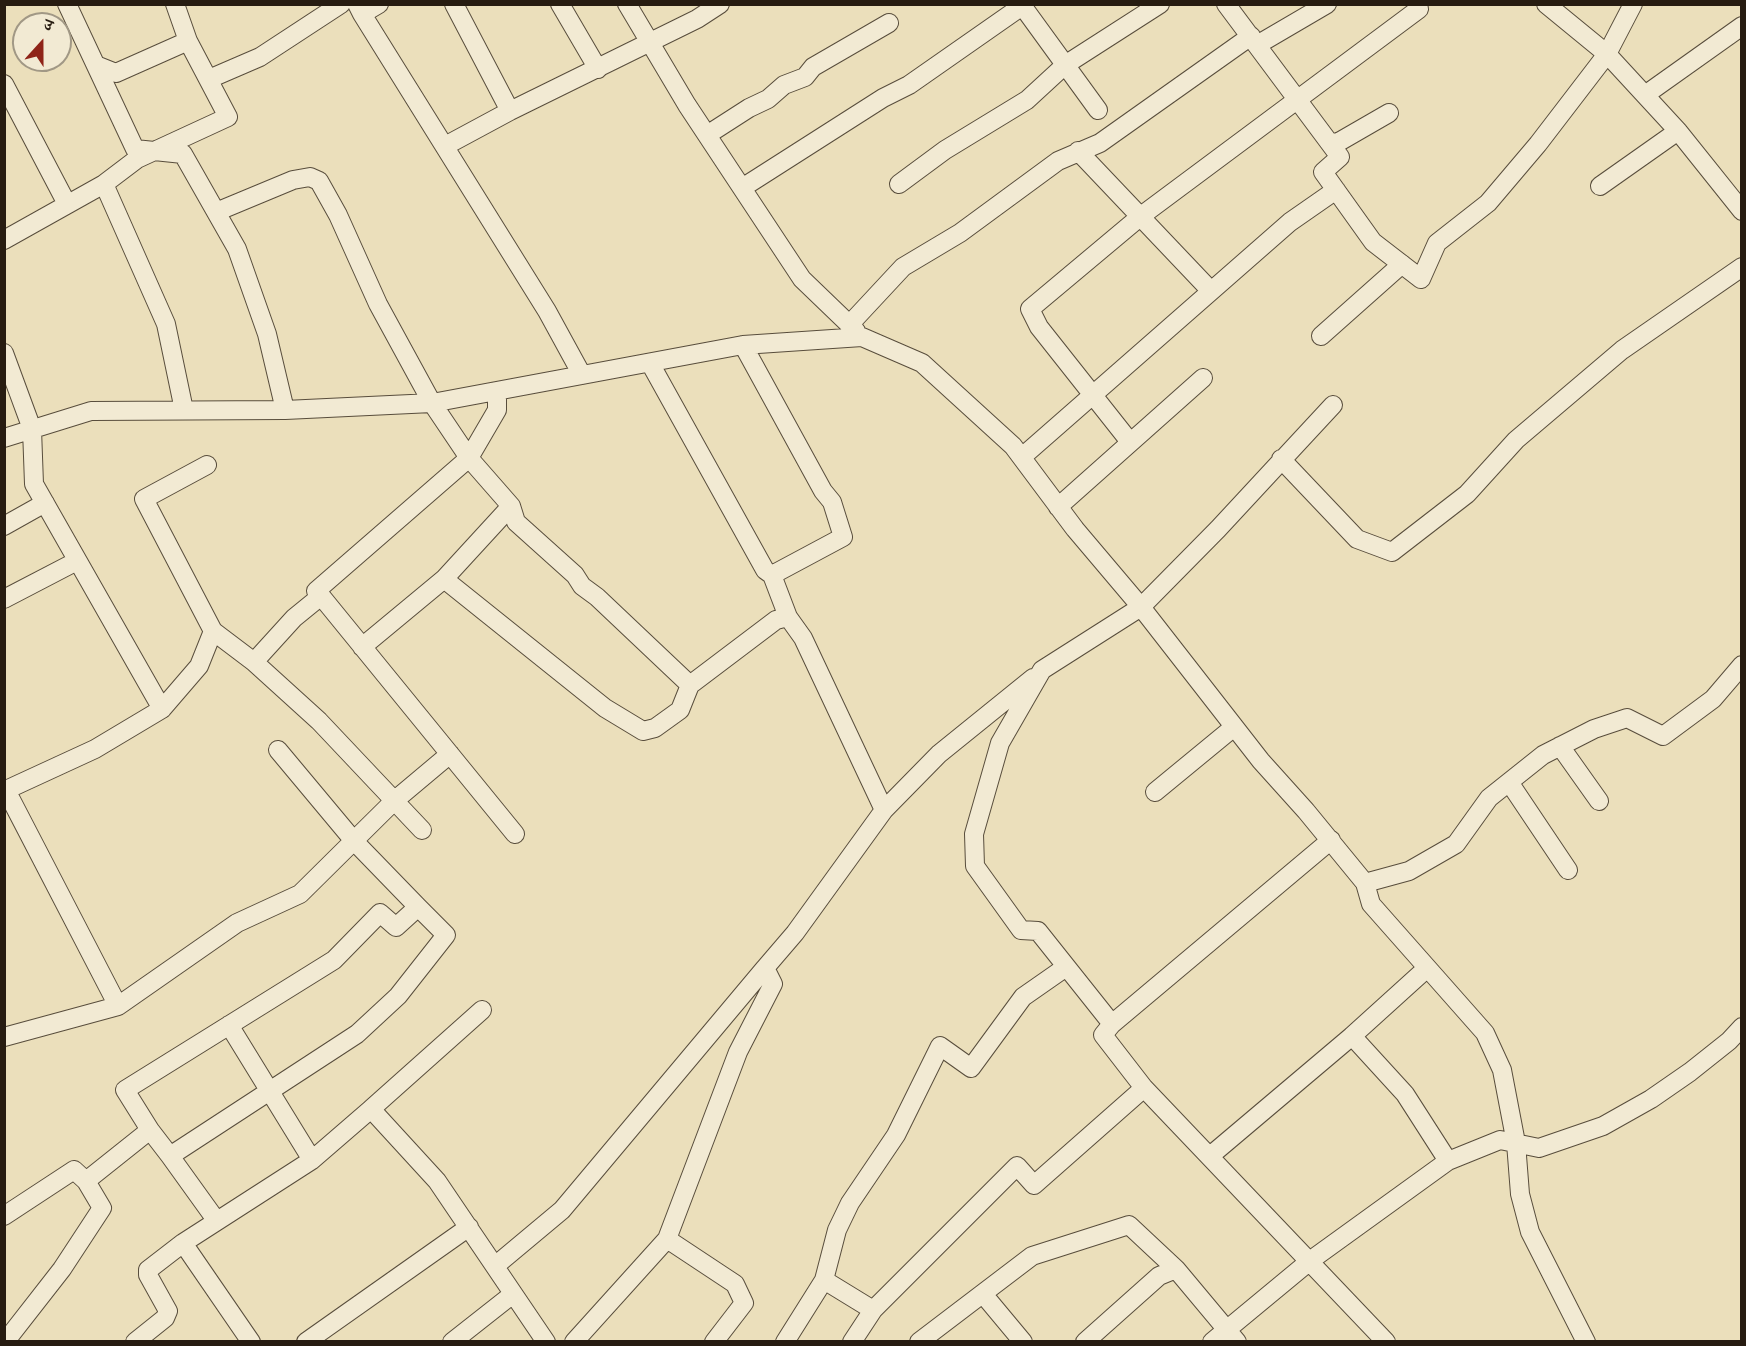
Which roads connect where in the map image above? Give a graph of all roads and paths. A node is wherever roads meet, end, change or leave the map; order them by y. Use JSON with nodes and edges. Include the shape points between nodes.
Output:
{"nodes":[{"id":1,"x":67,"y":4,"type":"edge"},
{"id":2,"x":175,"y":4,"type":"edge"},
{"id":3,"x":341,"y":4,"type":"edge"},
{"id":4,"x":379,"y":4,"type":"edge"},
{"id":5,"x":454,"y":4,"type":"edge"},
{"id":6,"x":560,"y":4,"type":"edge"},
{"id":7,"x":627,"y":4,"type":"edge"},
{"id":8,"x":720,"y":4,"type":"edge"},
{"id":9,"x":1160,"y":4,"type":"edge"},
{"id":10,"x":1226,"y":4,"type":"edge"},
{"id":11,"x":1327,"y":4,"type":"edge"},
{"id":12,"x":1546,"y":4,"type":"edge"},
{"id":13,"x":1633,"y":4,"type":"edge"},
{"id":14,"x":1022,"y":5,"type":"edge"},
{"id":15,"x":360,"y":9,"type":"edge"},
{"id":16,"x":1419,"y":9,"type":"dead end"},
{"id":17,"x":888,"y":23,"type":"dead end"},
{"id":18,"x":1742,"y":26,"type":"edge"},
{"id":19,"x":1254,"y":40,"type":"junction"},
{"id":20,"x":188,"y":41,"type":"junction"},
{"id":21,"x":650,"y":43,"type":"junction"},
{"id":22,"x":1607,"y":54,"type":"junction"},
{"id":23,"x":96,"y":65,"type":"junction"},
{"id":24,"x":1065,"y":65,"type":"junction"},
{"id":25,"x":598,"y":69,"type":"junction"},
{"id":26,"x":209,"y":79,"type":"junction"},
{"id":27,"x":4,"y":84,"type":"edge"},
{"id":28,"x":1645,"y":95,"type":"junction"},
{"id":29,"x":1297,"y":98,"type":"junction"},
{"id":30,"x":1098,"y":110,"type":"dead end"},
{"id":31,"x":510,"y":111,"type":"junction"},
{"id":32,"x":1389,"y":113,"type":"dead end"},
{"id":33,"x":1678,"y":131,"type":"junction"},
{"id":34,"x":707,"y":135,"type":"junction"},
{"id":35,"x":1330,"y":142,"type":"junction"},
{"id":36,"x":445,"y":146,"type":"junction"},
{"id":37,"x":155,"y":151,"type":"junction"},
{"id":38,"x":1078,"y":151,"type":"junction"},
{"id":39,"x":104,"y":184,"type":"junction"},
{"id":40,"x":898,"y":184,"type":"dead end"},
{"id":41,"x":1600,"y":186,"type":"dead end"},
{"id":42,"x":742,"y":188,"type":"junction"},
{"id":43,"x":1336,"y":190,"type":"junction"},
{"id":44,"x":67,"y":204,"type":"junction"},
{"id":45,"x":1742,"y":211,"type":"edge"},
{"id":46,"x":216,"y":212,"type":"junction"},
{"id":47,"x":1141,"y":216,"type":"junction"},
{"id":48,"x":4,"y":240,"type":"edge"},
{"id":49,"x":1402,"y":264,"type":"junction"},
{"id":50,"x":1742,"y":267,"type":"edge"},
{"id":51,"x":1211,"y":291,"type":"junction"},
{"id":52,"x":855,"y":331,"type":"junction"},
{"id":53,"x":1321,"y":336,"type":"dead end"},
{"id":54,"x":743,"y":345,"type":"junction"},
{"id":55,"x":4,"y":353,"type":"edge"},
{"id":56,"x":650,"y":363,"type":"junction"},
{"id":57,"x":582,"y":375,"type":"junction"},
{"id":58,"x":1203,"y":378,"type":"dead end"},
{"id":59,"x":497,"y":391,"type":"junction"},
{"id":60,"x":1094,"y":394,"type":"junction"},
{"id":61,"x":432,"y":404,"type":"junction"},
{"id":62,"x":1333,"y":405,"type":"dead end"},
{"id":63,"x":184,"y":410,"type":"junction"},
{"id":64,"x":285,"y":410,"type":"junction"},
{"id":65,"x":32,"y":429,"type":"junction"},
{"id":66,"x":4,"y":438,"type":"edge"},
{"id":67,"x":1130,"y":442,"type":"junction"},
{"id":68,"x":469,"y":458,"type":"junction"},
{"id":69,"x":1022,"y":458,"type":"junction"},
{"id":70,"x":1281,"y":459,"type":"junction"},
{"id":71,"x":207,"y":465,"type":"dead end"},
{"id":72,"x":45,"y":502,"type":"junction"},
{"id":73,"x":511,"y":506,"type":"junction"},
{"id":74,"x":1058,"y":507,"type":"junction"},
{"id":75,"x":4,"y":526,"type":"edge"},
{"id":76,"x":76,"y":561,"type":"junction"},
{"id":77,"x":772,"y":575,"type":"junction"},
{"id":78,"x":444,"y":579,"type":"junction"},
{"id":79,"x":316,"y":591,"type":"dead end"},
{"id":80,"x":4,"y":599,"type":"edge"},
{"id":81,"x":1141,"y":607,"type":"junction"},
{"id":82,"x":788,"y":617,"type":"junction"},
{"id":83,"x":213,"y":631,"type":"junction"},
{"id":84,"x":362,"y":646,"type":"junction"},
{"id":85,"x":254,"y":662,"type":"junction"},
{"id":86,"x":1742,"y":665,"type":"edge"},
{"id":87,"x":1042,"y":670,"type":"junction"},
{"id":88,"x":690,"y":685,"type":"junction"},
{"id":89,"x":162,"y":709,"type":"junction"},
{"id":90,"x":1234,"y":726,"type":"junction"},
{"id":91,"x":1560,"y":746,"type":"junction"},
{"id":92,"x":278,"y":750,"type":"dead end"},
{"id":93,"x":450,"y":754,"type":"junction"},
{"id":94,"x":1509,"y":782,"type":"junction"},
{"id":95,"x":5,"y":789,"type":"edge"},
{"id":96,"x":1155,"y":792,"type":"dead end"},
{"id":97,"x":394,"y":801,"type":"junction"},
{"id":98,"x":1599,"y":801,"type":"dead end"},
{"id":99,"x":884,"y":810,"type":"junction"},
{"id":100,"x":422,"y":830,"type":"dead end"},
{"id":101,"x":515,"y":834,"type":"dead end"},
{"id":102,"x":1331,"y":840,"type":"junction"},
{"id":103,"x":354,"y":841,"type":"junction"},
{"id":104,"x":1568,"y":870,"type":"dead end"},
{"id":105,"x":1365,"y":883,"type":"junction"},
{"id":106,"x":418,"y":907,"type":"junction"},
{"id":107,"x":1066,"y":967,"type":"junction"},
{"id":108,"x":765,"y":968,"type":"junction"},
{"id":109,"x":1426,"y":969,"type":"junction"},
{"id":110,"x":118,"y":1006,"type":"junction"},
{"id":111,"x":482,"y":1010,"type":"dead end"},
{"id":112,"x":1112,"y":1024,"type":"junction"},
{"id":113,"x":229,"y":1026,"type":"junction"},
{"id":114,"x":1742,"y":1027,"type":"edge"},
{"id":115,"x":1352,"y":1036,"type":"junction"},
{"id":116,"x":4,"y":1037,"type":"edge"},
{"id":117,"x":1144,"y":1088,"type":"junction"},
{"id":118,"x":270,"y":1092,"type":"junction"},
{"id":119,"x":371,"y":1110,"type":"junction"},
{"id":120,"x":150,"y":1130,"type":"junction"},
{"id":121,"x":1516,"y":1143,"type":"junction"},
{"id":122,"x":170,"y":1156,"type":"junction"},
{"id":123,"x":1210,"y":1156,"type":"junction"},
{"id":124,"x":312,"y":1160,"type":"junction"},
{"id":125,"x":1448,"y":1161,"type":"junction"},
{"id":126,"x":86,"y":1181,"type":"junction"},
{"id":127,"x":4,"y":1216,"type":"edge"},
{"id":128,"x":216,"y":1220,"type":"junction"},
{"id":129,"x":469,"y":1227,"type":"junction"},
{"id":130,"x":668,"y":1239,"type":"junction"},
{"id":131,"x":183,"y":1243,"type":"junction"},
{"id":132,"x":1311,"y":1260,"type":"junction"},
{"id":133,"x":495,"y":1266,"type":"junction"},
{"id":134,"x":1176,"y":1269,"type":"junction"},
{"id":135,"x":824,"y":1280,"type":"junction"},
{"id":136,"x":513,"y":1294,"type":"junction"},
{"id":137,"x":983,"y":1294,"type":"junction"},
{"id":138,"x":873,"y":1310,"type":"junction"},
{"id":139,"x":1232,"y":1336,"type":"edge"},
{"id":140,"x":5,"y":1341,"type":"edge"},
{"id":141,"x":135,"y":1341,"type":"edge"},
{"id":142,"x":251,"y":1341,"type":"edge"},
{"id":143,"x":306,"y":1341,"type":"edge"},
{"id":144,"x":452,"y":1341,"type":"edge"},
{"id":145,"x":546,"y":1341,"type":"edge"},
{"id":146,"x":574,"y":1341,"type":"edge"},
{"id":147,"x":714,"y":1341,"type":"edge"},
{"id":148,"x":786,"y":1341,"type":"edge"},
{"id":149,"x":852,"y":1341,"type":"edge"},
{"id":150,"x":919,"y":1341,"type":"edge"},
{"id":151,"x":1023,"y":1341,"type":"edge"},
{"id":152,"x":1085,"y":1341,"type":"edge"},
{"id":153,"x":1212,"y":1341,"type":"edge"},
{"id":154,"x":1386,"y":1341,"type":"edge"},
{"id":155,"x":1586,"y":1341,"type":"edge"}],
"edges":[{"from":1,"to":23,"type":"street"},
{"from":2,"to":20,"type":"street"},
{"from":3,"to":26,"type":"street","via":[[260,57]]},
{"from":4,"to":15,"type":"street"},
{"from":5,"to":31,"type":"street"},
{"from":6,"to":25,"type":"street"},
{"from":7,"to":21,"type":"street"},
{"from":8,"to":21,"type":"street"},
{"from":9,"to":24,"type":"street"},
{"from":10,"to":19,"type":"street"},
{"from":11,"to":19,"type":"street"},
{"from":12,"to":22,"type":"street"},
{"from":13,"to":22,"type":"street"},
{"from":14,"to":24,"type":"street"},
{"from":14,"to":42,"type":"street","via":[[909,85]]},
{"from":15,"to":36,"type":"street"},
{"from":16,"to":29,"type":"street"},
{"from":17,"to":34,"type":"street"},
{"from":18,"to":28,"type":"street"},
{"from":19,"to":29,"type":"street"},
{"from":19,"to":38,"type":"street","via":[[1100,143]]},
{"from":20,"to":23,"type":"street","via":[[116,73]]},
{"from":20,"to":26,"type":"street"},
{"from":21,"to":25,"type":"street"},
{"from":21,"to":34,"type":"street"},
{"from":22,"to":28,"type":"street"},
{"from":22,"to":49,"type":"street","via":[[1488,203],[1437,243],[1421,279]]},
{"from":23,"to":37,"type":"street","via":[[135,149]]},
{"from":24,"to":30,"type":"street"},
{"from":24,"to":40,"type":"street","via":[[1027,100]]},
{"from":25,"to":31,"type":"street"},
{"from":26,"to":37,"type":"street","via":[[228,117]]},
{"from":27,"to":44,"type":"street"},
{"from":28,"to":33,"type":"street"},
{"from":29,"to":35,"type":"street"},
{"from":29,"to":47,"type":"street"},
{"from":31,"to":36,"type":"street"},
{"from":32,"to":35,"type":"street","via":[[1337,143]]},
{"from":33,"to":41,"type":"street"},
{"from":33,"to":45,"type":"street"},
{"from":34,"to":42,"type":"street"},
{"from":35,"to":43,"type":"street","via":[[1340,157],[1323,172]]},
{"from":36,"to":57,"type":"street"},
{"from":37,"to":39,"type":"street","via":[[137,159]]},
{"from":37,"to":46,"type":"street","via":[[183,154]]},
{"from":38,"to":47,"type":"street"},
{"from":38,"to":52,"type":"street","via":[[903,267]]},
{"from":39,"to":44,"type":"street"},
{"from":39,"to":63,"type":"street","via":[[166,324]]},
{"from":42,"to":52,"type":"street","via":[[802,279]]},
{"from":43,"to":49,"type":"street","via":[[1373,242]]},
{"from":43,"to":51,"type":"street","via":[[1290,222]]},
{"from":44,"to":48,"type":"street"},
{"from":46,"to":61,"type":"street","via":[[293,180],[310,177],[319,181]]},
{"from":46,"to":64,"type":"street","via":[[241,260],[267,334]]},
{"from":47,"to":51,"type":"street"},
{"from":47,"to":60,"type":"street","via":[[1030,309]]},
{"from":49,"to":53,"type":"street"},
{"from":50,"to":70,"type":"street","via":[[1622,350],[1516,440],[1467,494],[1392,552],[1358,539]]},
{"from":51,"to":60,"type":"street"},
{"from":52,"to":54,"type":"street"},
{"from":52,"to":69,"type":"street","via":[[922,363]]},
{"from":54,"to":56,"type":"street"},
{"from":54,"to":77,"type":"street","via":[[832,502],[843,537]]},
{"from":55,"to":65,"type":"street"},
{"from":56,"to":57,"type":"street"},
{"from":56,"to":77,"type":"street","via":[[765,570]]},
{"from":57,"to":59,"type":"street"},
{"from":58,"to":67,"type":"street"},
{"from":59,"to":61,"type":"street"},
{"from":59,"to":68,"type":"street","via":[[497,410]]},
{"from":60,"to":67,"type":"street"},
{"from":60,"to":69,"type":"street"},
{"from":61,"to":64,"type":"street"},
{"from":61,"to":68,"type":"street"},
{"from":62,"to":70,"type":"street"},
{"from":63,"to":64,"type":"street"},
{"from":63,"to":65,"type":"street","via":[[91,411]]},
{"from":65,"to":66,"type":"street"},
{"from":65,"to":72,"type":"street","via":[[34,484]]},
{"from":67,"to":74,"type":"street"},
{"from":68,"to":73,"type":"street"},
{"from":68,"to":79,"type":"street"},
{"from":69,"to":74,"type":"street"},
{"from":70,"to":81,"type":"street"},
{"from":71,"to":83,"type":"street","via":[[144,499]]},
{"from":72,"to":75,"type":"street"},
{"from":72,"to":76,"type":"street"},
{"from":73,"to":78,"type":"street"},
{"from":73,"to":88,"type":"street","via":[[516,522]]},
{"from":74,"to":81,"type":"street"},
{"from":76,"to":80,"type":"street"},
{"from":76,"to":89,"type":"street"},
{"from":77,"to":82,"type":"street"},
{"from":78,"to":84,"type":"street"},
{"from":78,"to":88,"type":"street","via":[[633,727],[643,731],[668,720],[680,710]]},
{"from":81,"to":87,"type":"street"},
{"from":81,"to":90,"type":"street"},
{"from":82,"to":88,"type":"street","via":[[776,621]]},
{"from":82,"to":99,"type":"street","via":[[803,638]]},
{"from":83,"to":85,"type":"street"},
{"from":83,"to":89,"type":"street","via":[[199,666]]},
{"from":84,"to":85,"type":"street","via":[[321,596],[294,618]]},
{"from":84,"to":93,"type":"street"},
{"from":85,"to":97,"type":"street","via":[[319,721]]},
{"from":86,"to":91,"type":"street","via":[[1713,699],[1663,736],[1627,718]]},
{"from":87,"to":99,"type":"street","via":[[939,754]]},
{"from":87,"to":107,"type":"street","via":[[1000,743],[974,834],[975,866],[1021,930],[1038,931]]},
{"from":89,"to":95,"type":"street","via":[[95,749]]},
{"from":90,"to":96,"type":"street"},
{"from":90,"to":102,"type":"street"},
{"from":91,"to":94,"type":"street"},
{"from":91,"to":98,"type":"street"},
{"from":92,"to":103,"type":"street"},
{"from":93,"to":97,"type":"street"},
{"from":93,"to":101,"type":"street"},
{"from":94,"to":104,"type":"street"},
{"from":94,"to":105,"type":"street","via":[[1490,798],[1456,844],[1409,871]]},
{"from":95,"to":110,"type":"street"},
{"from":97,"to":100,"type":"street"},
{"from":97,"to":103,"type":"street"},
{"from":99,"to":108,"type":"street"},
{"from":102,"to":105,"type":"street"},
{"from":102,"to":112,"type":"street"},
{"from":103,"to":106,"type":"street"},
{"from":103,"to":110,"type":"street","via":[[300,894],[237,923]]},
{"from":105,"to":109,"type":"street","via":[[1371,904]]},
{"from":106,"to":113,"type":"street","via":[[396,927],[380,913],[334,960]]},
{"from":106,"to":118,"type":"street","via":[[446,935],[398,996],[337,1050]]},
{"from":107,"to":112,"type":"street"},
{"from":107,"to":135,"type":"street","via":[[1023,997],[970,1068],[940,1046],[896,1135],[850,1203],[837,1230]]},
{"from":108,"to":130,"type":"street","via":[[773,984],[738,1052]]},
{"from":108,"to":133,"type":"street","via":[[562,1210]]},
{"from":109,"to":115,"type":"street"},
{"from":109,"to":121,"type":"street","via":[[1485,1033],[1502,1070]]},
{"from":110,"to":116,"type":"street"},
{"from":111,"to":119,"type":"street"},
{"from":112,"to":117,"type":"street","via":[[1103,1035]]},
{"from":113,"to":118,"type":"street"},
{"from":113,"to":120,"type":"street","via":[[125,1090]]},
{"from":114,"to":121,"type":"street","via":[[1690,1072],[1603,1126],[1539,1148]]},
{"from":115,"to":123,"type":"street"},
{"from":115,"to":125,"type":"street","via":[[1405,1094]]},
{"from":117,"to":123,"type":"street"},
{"from":117,"to":138,"type":"street","via":[[1034,1185],[1017,1166]]},
{"from":118,"to":122,"type":"street"},
{"from":118,"to":124,"type":"street"},
{"from":119,"to":124,"type":"street"},
{"from":119,"to":129,"type":"street","via":[[437,1180]]},
{"from":120,"to":122,"type":"street"},
{"from":120,"to":126,"type":"street"},
{"from":121,"to":125,"type":"street","via":[[1500,1140]]},
{"from":121,"to":155,"type":"street","via":[[1520,1194],[1530,1232]]},
{"from":122,"to":128,"type":"street"},
{"from":123,"to":132,"type":"street"},
{"from":124,"to":128,"type":"street"},
{"from":125,"to":132,"type":"street"},
{"from":126,"to":127,"type":"street","via":[[74,1170]]},
{"from":126,"to":140,"type":"street","via":[[102,1208],[62,1269]]},
{"from":128,"to":131,"type":"street"},
{"from":129,"to":133,"type":"street"},
{"from":129,"to":143,"type":"street"},
{"from":130,"to":146,"type":"street"},
{"from":130,"to":147,"type":"street","via":[[735,1284],[744,1303]]},
{"from":131,"to":141,"type":"street","via":[[148,1270],[168,1311],[165,1318]]},
{"from":131,"to":142,"type":"street"},
{"from":132,"to":139,"type":"street"},
{"from":132,"to":154,"type":"street"},
{"from":133,"to":136,"type":"street"},
{"from":134,"to":137,"type":"street","via":[[1129,1225],[1032,1256]]},
{"from":134,"to":139,"type":"street"},
{"from":134,"to":152,"type":"street","via":[[1159,1276]]},
{"from":135,"to":138,"type":"street"},
{"from":135,"to":148,"type":"street"},
{"from":136,"to":144,"type":"street"},
{"from":136,"to":145,"type":"street"},
{"from":137,"to":150,"type":"street"},
{"from":137,"to":151,"type":"street"},
{"from":138,"to":149,"type":"street"},
{"from":139,"to":153,"type":"street"}]}
